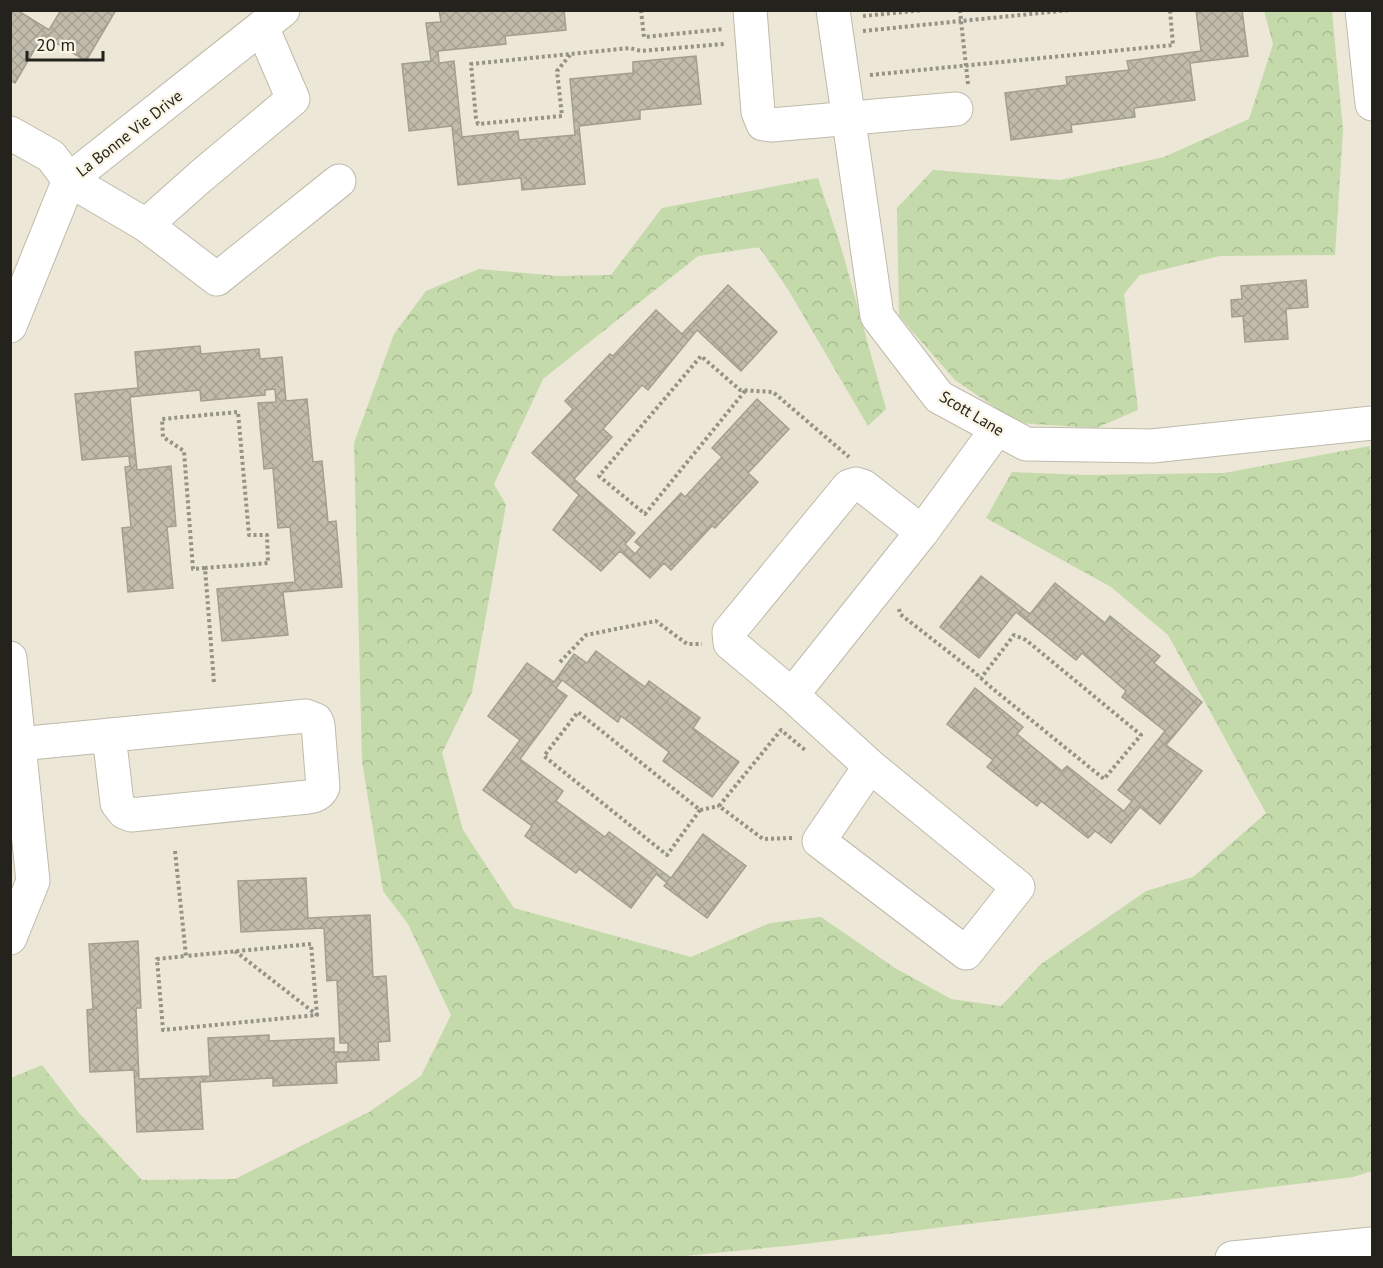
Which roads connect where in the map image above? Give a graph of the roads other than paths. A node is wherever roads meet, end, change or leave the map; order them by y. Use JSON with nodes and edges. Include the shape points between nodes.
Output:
{"nodes":[{"id":1,"x":1362,"y":10,"type":"edge"},
{"id":2,"x":273,"y":19,"type":"edge"},
{"id":3,"x":742,"y":19,"type":"edge"},
{"id":4,"x":848,"y":19,"type":"edge"},
{"id":5,"x":962,"y":98,"type":"road end"},
{"id":6,"x":1372,"y":104,"type":"edge"},
{"id":7,"x":848,"y":118,"type":"junction"},
{"id":8,"x":10,"y":133,"type":"edge"},
{"id":9,"x":69,"y":180,"type":"junction"},
{"id":10,"x":339,"y":181,"type":"dead end"},
{"id":11,"x":146,"y":225,"type":"junction"},
{"id":12,"x":10,"y":326,"type":"edge"},
{"id":13,"x":1372,"y":423,"type":"edge"},
{"id":14,"x":997,"y":429,"type":"junction"},
{"id":15,"x":922,"y":532,"type":"junction"},
{"id":16,"x":10,"y":658,"type":"edge"},
{"id":17,"x":792,"y":695,"type":"junction"},
{"id":18,"x":110,"y":735,"type":"junction"},
{"id":19,"x":19,"y":744,"type":"junction"},
{"id":20,"x":870,"y":766,"type":"junction"},
{"id":21,"x":10,"y":938,"type":"edge"},
{"id":22,"x":1372,"y":1244,"type":"edge"},
{"id":23,"x":1232,"y":1257,"type":"edge"}],
"edges":[{"from":1,"to":6,"type":"street"},
{"from":2,"to":9,"type":"street","name":"La Bonne Vie Drive"},
{"from":2,"to":11,"type":"street","via":[[293,99]]},
{"from":3,"to":7,"type":"street","via":[[763,124]]},
{"from":4,"to":7,"type":"street","name":"Scott Lane","via":[[843,78]]},
{"from":5,"to":7,"type":"street"},
{"from":7,"to":14,"type":"street","name":"Scott Lane","via":[[877,316],[939,397]]},
{"from":8,"to":9,"type":"street","via":[[51,156]]},
{"from":9,"to":11,"type":"street"},
{"from":9,"to":12,"type":"street","name":"La Bonne Vie Drive"},
{"from":10,"to":11,"type":"street","via":[[217,279]]},
{"from":13,"to":14,"type":"street","name":"Scott Lane","via":[[1152,446],[1026,444]]},
{"from":14,"to":15,"type":"street"},
{"from":15,"to":17,"type":"street"},
{"from":15,"to":17,"type":"street","via":[[863,486],[849,486],[729,632],[730,644]]},
{"from":16,"to":19,"type":"street"},
{"from":17,"to":20,"type":"street"},
{"from":18,"to":18,"type":"street","via":[[312,717],[318,725],[323,787],[316,796],[131,815],[117,803]]},
{"from":18,"to":19,"type":"street"},
{"from":19,"to":21,"type":"street","via":[[33,881]]},
{"from":20,"to":20,"type":"street","via":[[1018,887],[966,953],[819,841]]},
{"from":22,"to":23,"type":"street"}]}
